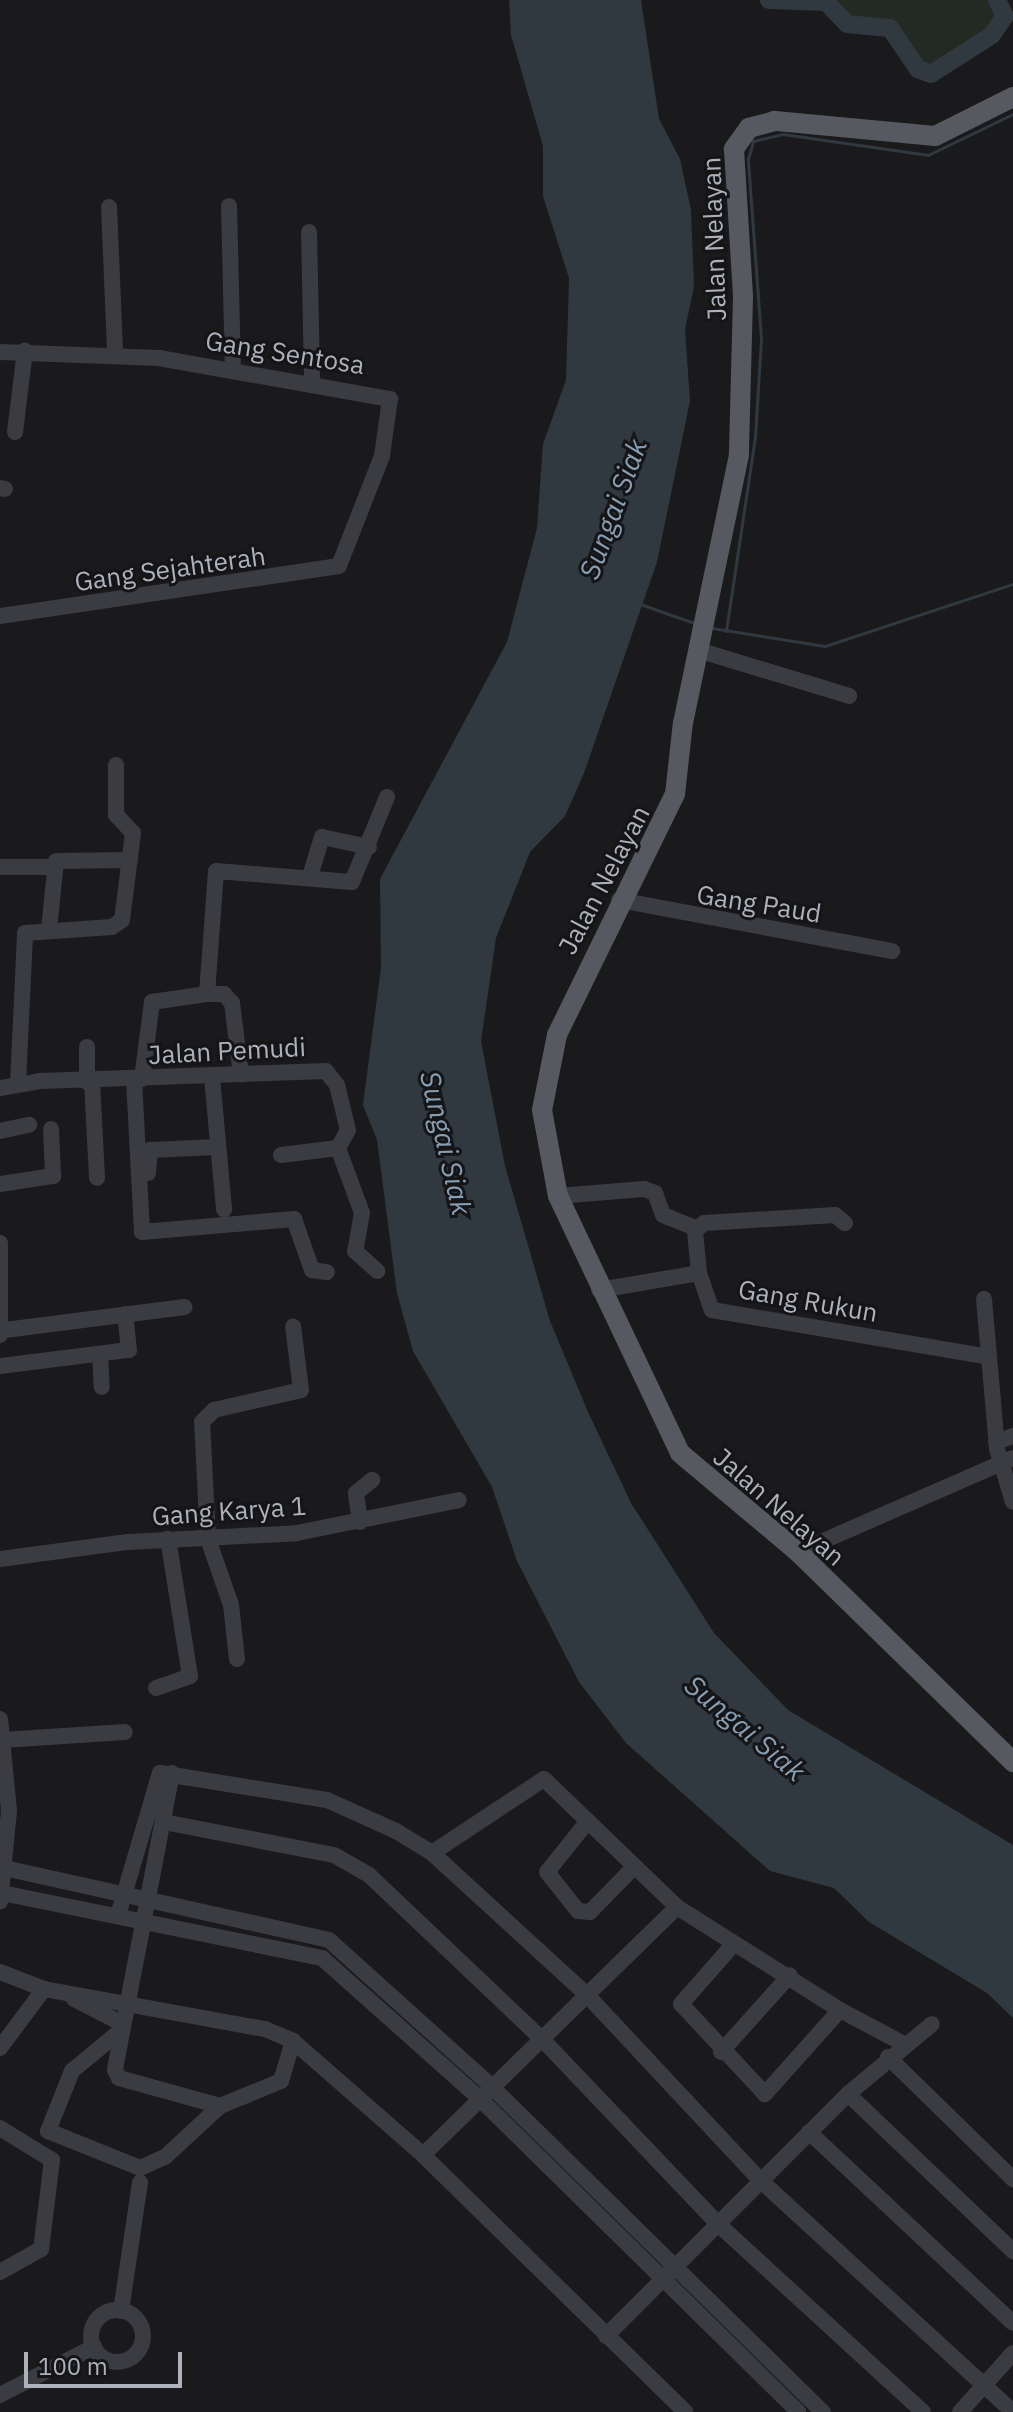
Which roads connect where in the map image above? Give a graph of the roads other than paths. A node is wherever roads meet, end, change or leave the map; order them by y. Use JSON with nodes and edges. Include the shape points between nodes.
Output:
{"nodes":[{"id":1,"x":1013,"y":97,"type":"edge"},
{"id":2,"x":229,"y":206,"type":"dead end"},
{"id":3,"x":109,"y":207,"type":"dead end"},
{"id":4,"x":309,"y":232,"type":"dead end"},
{"id":5,"x":25,"y":351,"type":"junction"},
{"id":6,"x":0,"y":352,"type":"edge"},
{"id":7,"x":115,"y":353,"type":"junction"},
{"id":8,"x":233,"y":369,"type":"junction"},
{"id":9,"x":312,"y":380,"type":"junction"},
{"id":10,"x":15,"y":432,"type":"dead end"},
{"id":11,"x":344,"y":563,"type":"joint"},
{"id":12,"x":0,"y":616,"type":"edge"},
{"id":13,"x":700,"y":645,"type":"junction"},
{"id":14,"x":849,"y":696,"type":"dead end"},
{"id":15,"x":116,"y":765,"type":"dead end"},
{"id":16,"x":387,"y":797,"type":"dead end"},
{"id":17,"x":369,"y":847,"type":"junction"},
{"id":18,"x":130,"y":860,"type":"junction"},
{"id":19,"x":0,"y":867,"type":"edge"},
{"id":20,"x":50,"y":867,"type":"junction"},
{"id":21,"x":311,"y":873,"type":"junction"},
{"id":22,"x":619,"y":900,"type":"junction"},
{"id":23,"x":49,"y":929,"type":"junction"},
{"id":24,"x":892,"y":951,"type":"dead end"},
{"id":25,"x":207,"y":994,"type":"junction"},
{"id":26,"x":87,"y":1047,"type":"dead end"},
{"id":27,"x":241,"y":1074,"type":"junction"},
{"id":28,"x":212,"y":1077,"type":"junction"},
{"id":29,"x":138,"y":1079,"type":"junction"},
{"id":30,"x":89,"y":1082,"type":"junction"},
{"id":31,"x":18,"y":1084,"type":"junction"},
{"id":32,"x":0,"y":1088,"type":"edge"},
{"id":33,"x":29,"y":1125,"type":"dead end"},
{"id":34,"x":51,"y":1129,"type":"dead end"},
{"id":35,"x":0,"y":1131,"type":"edge"},
{"id":36,"x":216,"y":1147,"type":"junction"},
{"id":37,"x":338,"y":1148,"type":"junction"},
{"id":38,"x":281,"y":1155,"type":"dead end"},
{"id":39,"x":97,"y":1178,"type":"dead end"},
{"id":40,"x":0,"y":1184,"type":"edge"},
{"id":41,"x":558,"y":1196,"type":"junction"},
{"id":42,"x":224,"y":1209,"type":"dead end"},
{"id":43,"x":150,"y":1220,"type":"dead end"},
{"id":44,"x":845,"y":1223,"type":"dead end"},
{"id":45,"x":696,"y":1228,"type":"junction"},
{"id":46,"x":0,"y":1243,"type":"edge"},
{"id":47,"x":377,"y":1271,"type":"dead end"},
{"id":48,"x":327,"y":1272,"type":"dead end"},
{"id":49,"x":699,"y":1273,"type":"junction"},
{"id":50,"x":599,"y":1290,"type":"junction"},
{"id":51,"x":984,"y":1299,"type":"dead end"},
{"id":52,"x":185,"y":1307,"type":"dead end"},
{"id":53,"x":125,"y":1314,"type":"junction"},
{"id":54,"x":293,"y":1326,"type":"dead end"},
{"id":55,"x":3,"y":1332,"type":"edge"},
{"id":56,"x":100,"y":1354,"type":"junction"},
{"id":57,"x":989,"y":1357,"type":"junction"},
{"id":58,"x":0,"y":1366,"type":"edge"},
{"id":59,"x":102,"y":1387,"type":"dead end"},
{"id":60,"x":1013,"y":1436,"type":"edge"},
{"id":61,"x":1001,"y":1454,"type":"edge"},
{"id":62,"x":372,"y":1480,"type":"dead end"},
{"id":63,"x":459,"y":1500,"type":"dead end"},
{"id":64,"x":1013,"y":1502,"type":"edge"},
{"id":65,"x":360,"y":1522,"type":"junction"},
{"id":66,"x":168,"y":1539,"type":"junction"},
{"id":67,"x":208,"y":1539,"type":"junction"},
{"id":68,"x":798,"y":1552,"type":"junction"},
{"id":69,"x":0,"y":1559,"type":"edge"},
{"id":70,"x":237,"y":1659,"type":"dead end"},
{"id":71,"x":156,"y":1688,"type":"dead end"},
{"id":72,"x":0,"y":1719,"type":"edge"},
{"id":73,"x":125,"y":1732,"type":"dead end"},
{"id":74,"x":2,"y":1740,"type":"junction"},
{"id":75,"x":1013,"y":1762,"type":"edge"},
{"id":76,"x":172,"y":1773,"type":"junction"},
{"id":77,"x":588,"y":1821,"type":"junction"},
{"id":78,"x":164,"y":1822,"type":"junction"},
{"id":79,"x":432,"y":1853,"type":"junction"},
{"id":80,"x":635,"y":1866,"type":"junction"},
{"id":81,"x":4,"y":1868,"type":"edge"},
{"id":82,"x":39,"y":1873,"type":"junction"},
{"id":83,"x":124,"y":1889,"type":"junction"},
{"id":84,"x":151,"y":1896,"type":"junction"},
{"id":85,"x":1,"y":1898,"type":"edge"},
{"id":86,"x":34,"y":1899,"type":"junction"},
{"id":87,"x":677,"y":1907,"type":"junction"},
{"id":88,"x":119,"y":1912,"type":"junction"},
{"id":89,"x":146,"y":1919,"type":"junction"},
{"id":90,"x":329,"y":1940,"type":"junction"},
{"id":91,"x":731,"y":1947,"type":"junction"},
{"id":92,"x":322,"y":1958,"type":"junction"},
{"id":93,"x":0,"y":1972,"type":"edge"},
{"id":94,"x":790,"y":1975,"type":"junction"},
{"id":95,"x":44,"y":1989,"type":"junction"},
{"id":96,"x":62,"y":1993,"type":"junction"},
{"id":97,"x":586,"y":1994,"type":"junction"},
{"id":98,"x":125,"y":2001,"type":"junction"},
{"id":99,"x":840,"y":2010,"type":"junction"},
{"id":100,"x":932,"y":2024,"type":"dead end"},
{"id":101,"x":120,"y":2028,"type":"junction"},
{"id":102,"x":541,"y":2038,"type":"junction"},
{"id":103,"x":293,"y":2041,"type":"junction"},
{"id":104,"x":904,"y":2044,"type":"junction"},
{"id":105,"x":0,"y":2048,"type":"edge"},
{"id":106,"x":721,"y":2052,"type":"junction"},
{"id":107,"x":888,"y":2057,"type":"junction"},
{"id":108,"x":492,"y":2087,"type":"junction"},
{"id":109,"x":848,"y":2094,"type":"junction"},
{"id":110,"x":480,"y":2099,"type":"junction"},
{"id":111,"x":220,"y":2106,"type":"junction"},
{"id":112,"x":0,"y":2128,"type":"edge"},
{"id":113,"x":809,"y":2132,"type":"junction"},
{"id":114,"x":423,"y":2155,"type":"junction"},
{"id":115,"x":1013,"y":2179,"type":"edge"},
{"id":116,"x":761,"y":2181,"type":"junction"},
{"id":117,"x":140,"y":2182,"type":"dead end"},
{"id":118,"x":718,"y":2224,"type":"junction"},
{"id":119,"x":1013,"y":2251,"type":"edge"},
{"id":120,"x":671,"y":2267,"type":"junction"},
{"id":121,"x":0,"y":2272,"type":"edge"},
{"id":122,"x":659,"y":2281,"type":"junction"},
{"id":123,"x":121,"y":2311,"type":"junction"},
{"id":124,"x":1013,"y":2323,"type":"edge"},
{"id":125,"x":606,"y":2336,"type":"junction"},
{"id":126,"x":94,"y":2347,"type":"junction"},
{"id":127,"x":1013,"y":2353,"type":"edge"},
{"id":128,"x":985,"y":2384,"type":"junction"},
{"id":129,"x":0,"y":2395,"type":"edge"},
{"id":130,"x":685,"y":2412,"type":"edge"},
{"id":131,"x":798,"y":2412,"type":"edge"},
{"id":132,"x":823,"y":2412,"type":"edge"},
{"id":133,"x":923,"y":2412,"type":"edge"},
{"id":134,"x":960,"y":2412,"type":"edge"},
{"id":135,"x":1013,"y":2412,"type":"edge"}],
"edges":[{"from":1,"to":13,"type":"main road","name":"Jalan Nelayan","via":[[935,136],[775,121],[741,136],[732,169],[743,297],[739,455]]},
{"from":2,"to":8,"type":"street"},
{"from":3,"to":7,"type":"street"},
{"from":4,"to":9,"type":"street"},
{"from":5,"to":6,"type":"street","name":"Gang Sentosa"},
{"from":5,"to":7,"type":"street","name":"Gang Sentosa"},
{"from":5,"to":10,"type":"street"},
{"from":7,"to":8,"type":"street","name":"Gang Sentosa"},
{"from":8,"to":9,"type":"street","name":"Gang Sentosa"},
{"from":9,"to":11,"type":"street","name":"Gang Sentosa","via":[[390,399],[382,456]]},
{"from":11,"to":12,"type":"street","name":"Gang Sejahterah"},
{"from":13,"to":14,"type":"street"},
{"from":13,"to":22,"type":"main road","name":"Jalan Nelayan","via":[[672,805]]},
{"from":15,"to":18,"type":"street","via":[[116,815],[133,833]]},
{"from":16,"to":17,"type":"street"},
{"from":17,"to":21,"type":"street","via":[[352,882]]},
{"from":17,"to":21,"type":"street","via":[[322,837]]},
{"from":18,"to":20,"type":"street"},
{"from":18,"to":23,"type":"street","via":[[117,925]]},
{"from":19,"to":20,"type":"street"},
{"from":20,"to":23,"type":"street"},
{"from":21,"to":25,"type":"street","via":[[216,871]]},
{"from":22,"to":24,"type":"street","name":"Gang Paud"},
{"from":22,"to":41,"type":"main road","name":"Jalan Nelayan","via":[[542,1085]]},
{"from":23,"to":31,"type":"street","via":[[31,929],[21,940]]},
{"from":25,"to":27,"type":"street","via":[[232,1003]]},
{"from":25,"to":29,"type":"street","via":[[152,1002]]},
{"from":26,"to":30,"type":"street"},
{"from":27,"to":28,"type":"street","name":"Jalan Pemudi"},
{"from":27,"to":37,"type":"street","name":"Jalan Pemudi","via":[[326,1071],[337,1085],[348,1130]]},
{"from":28,"to":29,"type":"street","name":"Jalan Pemudi"},
{"from":28,"to":36,"type":"street"},
{"from":29,"to":30,"type":"street","name":"Jalan Pemudi"},
{"from":29,"to":48,"type":"street","via":[[142,1232],[294,1219],[312,1270]]},
{"from":30,"to":31,"type":"street","name":"Jalan Pemudi"},
{"from":30,"to":39,"type":"street"},
{"from":31,"to":32,"type":"street","name":"Jalan Pemudi"},
{"from":33,"to":35,"type":"street"},
{"from":34,"to":40,"type":"street","via":[[53,1176]]},
{"from":36,"to":42,"type":"street"},
{"from":36,"to":43,"type":"street","via":[[150,1150]]},
{"from":37,"to":38,"type":"street"},
{"from":37,"to":47,"type":"street","name":"Jalan Pemudi","via":[[362,1213],[355,1251]]},
{"from":41,"to":45,"type":"street","via":[[644,1189],[655,1193],[663,1215]]},
{"from":41,"to":50,"type":"main road","name":"Jalan Nelayan"},
{"from":44,"to":45,"type":"street","via":[[835,1215],[775,1215]]},
{"from":45,"to":49,"type":"street"},
{"from":46,"to":55,"type":"street"},
{"from":49,"to":50,"type":"street"},
{"from":49,"to":57,"type":"street","name":"Gang Rukun","via":[[712,1310]]},
{"from":50,"to":68,"type":"main road","name":"Jalan Nelayan","via":[[680,1453]]},
{"from":51,"to":57,"type":"street"},
{"from":52,"to":53,"type":"street"},
{"from":53,"to":55,"type":"street"},
{"from":53,"to":56,"type":"street","via":[[129,1350]]},
{"from":54,"to":67,"type":"street","via":[[301,1390],[204,1417]]},
{"from":56,"to":58,"type":"street"},
{"from":56,"to":59,"type":"street"},
{"from":57,"to":61,"type":"street"},
{"from":60,"to":61,"type":"street"},
{"from":61,"to":64,"type":"street"},
{"from":61,"to":68,"type":"street"},
{"from":62,"to":65,"type":"street","via":[[356,1493]]},
{"from":63,"to":65,"type":"street","name":"Gang Karya 1"},
{"from":65,"to":67,"type":"street","name":"Gang Karya 1"},
{"from":66,"to":67,"type":"street","name":"Gang Karya 1"},
{"from":66,"to":69,"type":"street","name":"Gang Karya 1"},
{"from":66,"to":71,"type":"street","via":[[190,1676]]},
{"from":67,"to":70,"type":"street","via":[[231,1605]]},
{"from":68,"to":75,"type":"main road","name":"Jalan Nelayan"},
{"from":72,"to":74,"type":"street"},
{"from":73,"to":74,"type":"street"},
{"from":74,"to":81,"type":"street"},
{"from":76,"to":78,"type":"street"},
{"from":76,"to":79,"type":"street","via":[[327,1800]]},
{"from":76,"to":83,"type":"street","via":[[153,1781]]},
{"from":77,"to":79,"type":"street","via":[[541,1778]]},
{"from":77,"to":80,"type":"street"},
{"from":77,"to":80,"type":"street","via":[[547,1868],[578,1911],[590,1912]]},
{"from":78,"to":84,"type":"street"},
{"from":78,"to":102,"type":"street","via":[[334,1855],[397,1898]]},
{"from":79,"to":97,"type":"street"},
{"from":80,"to":87,"type":"street"},
{"from":81,"to":82,"type":"street"},
{"from":81,"to":85,"type":"street"},
{"from":82,"to":83,"type":"street"},
{"from":82,"to":86,"type":"street"},
{"from":83,"to":84,"type":"street"},
{"from":83,"to":88,"type":"street"},
{"from":84,"to":89,"type":"street"},
{"from":84,"to":90,"type":"street"},
{"from":85,"to":86,"type":"street"},
{"from":86,"to":88,"type":"street"},
{"from":87,"to":91,"type":"street"},
{"from":87,"to":97,"type":"street"},
{"from":88,"to":89,"type":"street"},
{"from":89,"to":92,"type":"street"},
{"from":89,"to":98,"type":"street"},
{"from":90,"to":92,"type":"street"},
{"from":90,"to":108,"type":"street"},
{"from":91,"to":94,"type":"street"},
{"from":91,"to":106,"type":"street","via":[[681,2004]]},
{"from":92,"to":110,"type":"street"},
{"from":93,"to":95,"type":"street"},
{"from":94,"to":99,"type":"street"},
{"from":94,"to":106,"type":"street"},
{"from":95,"to":96,"type":"street"},
{"from":95,"to":105,"type":"street"},
{"from":96,"to":98,"type":"street"},
{"from":96,"to":101,"type":"street"},
{"from":97,"to":102,"type":"street"},
{"from":97,"to":116,"type":"street"},
{"from":98,"to":101,"type":"street"},
{"from":98,"to":103,"type":"street","via":[[265,2029]]},
{"from":99,"to":104,"type":"street"},
{"from":99,"to":106,"type":"street","via":[[765,2094]]},
{"from":100,"to":104,"type":"street"},
{"from":101,"to":111,"type":"street","via":[[119,2078]]},
{"from":101,"to":111,"type":"street","via":[[72,2071],[49,2136],[140,2168],[155,2164]]},
{"from":102,"to":108,"type":"street"},
{"from":102,"to":118,"type":"street"},
{"from":103,"to":111,"type":"street","via":[[281,2081]]},
{"from":103,"to":114,"type":"street"},
{"from":104,"to":107,"type":"street"},
{"from":107,"to":109,"type":"street"},
{"from":107,"to":115,"type":"street"},
{"from":108,"to":110,"type":"street"},
{"from":108,"to":120,"type":"street"},
{"from":109,"to":113,"type":"street"},
{"from":109,"to":119,"type":"street"},
{"from":110,"to":114,"type":"street"},
{"from":110,"to":122,"type":"street"},
{"from":112,"to":121,"type":"street","via":[[52,2160],[41,2249]]},
{"from":113,"to":116,"type":"street"},
{"from":113,"to":124,"type":"street"},
{"from":114,"to":125,"type":"street"},
{"from":116,"to":118,"type":"street"},
{"from":116,"to":128,"type":"street"},
{"from":117,"to":123,"type":"street"},
{"from":118,"to":120,"type":"street"},
{"from":118,"to":133,"type":"street"},
{"from":120,"to":122,"type":"street"},
{"from":120,"to":132,"type":"street"},
{"from":122,"to":125,"type":"street"},
{"from":122,"to":131,"type":"street"},
{"from":123,"to":126,"type":"street","via":[[98,2318]]},
{"from":123,"to":126,"type":"street","via":[[142,2331],[135,2354],[113,2361]]},
{"from":125,"to":130,"type":"street"},
{"from":126,"to":129,"type":"street"},
{"from":127,"to":128,"type":"street"},
{"from":128,"to":134,"type":"street"},
{"from":128,"to":135,"type":"street"}]}
